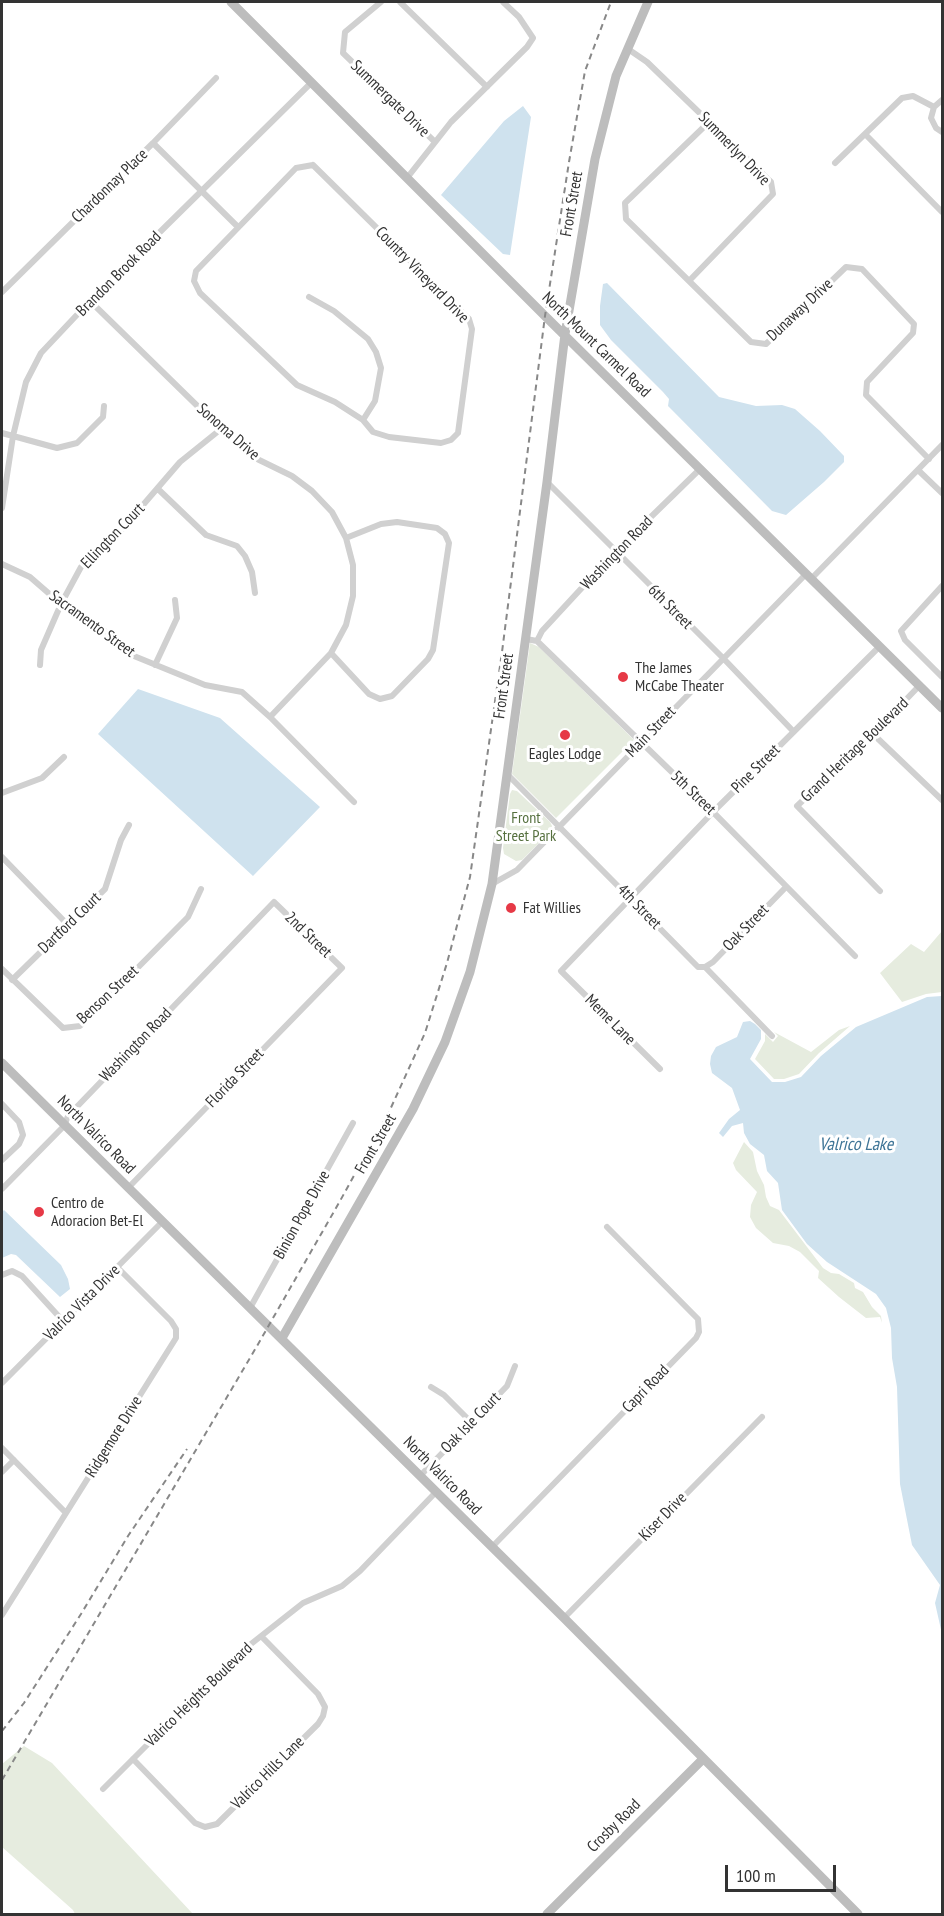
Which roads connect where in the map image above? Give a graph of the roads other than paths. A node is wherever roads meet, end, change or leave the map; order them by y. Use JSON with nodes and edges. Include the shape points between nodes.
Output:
{"nodes":[{"id":1,"x":231,"y":2,"type":"edge"},
{"id":2,"x":381,"y":2,"type":"edge"},
{"id":3,"x":400,"y":2,"type":"edge"},
{"id":4,"x":503,"y":2,"type":"edge"},
{"id":5,"x":648,"y":2,"type":"edge"},
{"id":6,"x":628,"y":49,"type":"junction"},
{"id":7,"x":216,"y":78,"type":"dead end"},
{"id":8,"x":311,"y":83,"type":"junction"},
{"id":9,"x":487,"y":87,"type":"junction"},
{"id":10,"x":942,"y":100,"type":"edge"},
{"id":11,"x":934,"y":107,"type":"junction"},
{"id":12,"x":709,"y":122,"type":"junction"},
{"id":13,"x":942,"y":132,"type":"edge"},
{"id":14,"x":866,"y":134,"type":"junction"},
{"id":15,"x":435,"y":142,"type":"junction"},
{"id":16,"x":153,"y":143,"type":"junction"},
{"id":17,"x":835,"y":163,"type":"dead end"},
{"id":18,"x":407,"y":178,"type":"junction"},
{"id":19,"x":202,"y":192,"type":"junction"},
{"id":20,"x":942,"y":212,"type":"edge"},
{"id":21,"x":238,"y":227,"type":"junction"},
{"id":22,"x":689,"y":282,"type":"junction"},
{"id":23,"x":2,"y":292,"type":"edge"},
{"id":24,"x":309,"y":297,"type":"dead end"},
{"id":25,"x":90,"y":301,"type":"junction"},
{"id":26,"x":565,"y":334,"type":"junction"},
{"id":27,"x":104,"y":406,"type":"dead end"},
{"id":28,"x":363,"y":420,"type":"junction"},
{"id":29,"x":220,"y":429,"type":"junction"},
{"id":30,"x":2,"y":434,"type":"edge"},
{"id":31,"x":13,"y":436,"type":"junction"},
{"id":32,"x":942,"y":445,"type":"edge"},
{"id":33,"x":929,"y":459,"type":"junction"},
{"id":34,"x":700,"y":468,"type":"junction"},
{"id":35,"x":918,"y":470,"type":"junction"},
{"id":36,"x":547,"y":482,"type":"junction"},
{"id":37,"x":158,"y":489,"type":"junction"},
{"id":38,"x":942,"y":494,"type":"edge"},
{"id":39,"x":2,"y":508,"type":"edge"},
{"id":40,"x":346,"y":537,"type":"junction"},
{"id":41,"x":615,"y":552,"type":"junction"},
{"id":42,"x":2,"y":564,"type":"edge"},
{"id":43,"x":808,"y":577,"type":"junction"},
{"id":44,"x":942,"y":586,"type":"edge"},
{"id":45,"x":255,"y":593,"type":"dead end"},
{"id":46,"x":175,"y":600,"type":"dead end"},
{"id":47,"x":62,"y":604,"type":"junction"},
{"id":48,"x":526,"y":639,"type":"junction"},
{"id":49,"x":537,"y":641,"type":"junction"},
{"id":50,"x":879,"y":647,"type":"junction"},
{"id":51,"x":331,"y":653,"type":"junction"},
{"id":52,"x":723,"y":658,"type":"junction"},
{"id":53,"x":40,"y":665,"type":"dead end"},
{"id":54,"x":155,"y":665,"type":"junction"},
{"id":55,"x":942,"y":677,"type":"edge"},
{"id":56,"x":920,"y":685,"type":"junction"},
{"id":57,"x":942,"y":708,"type":"edge"},
{"id":58,"x":270,"y":717,"type":"junction"},
{"id":59,"x":793,"y":732,"type":"junction"},
{"id":60,"x":873,"y":734,"type":"junction"},
{"id":61,"x":641,"y":742,"type":"junction"},
{"id":62,"x":64,"y":757,"type":"dead end"},
{"id":63,"x":508,"y":775,"type":"junction"},
{"id":64,"x":2,"y":793,"type":"edge"},
{"id":65,"x":942,"y":800,"type":"edge"},
{"id":66,"x":354,"y":802,"type":"dead end"},
{"id":67,"x":713,"y":812,"type":"junction"},
{"id":68,"x":129,"y":825,"type":"dead end"},
{"id":69,"x":559,"y":826,"type":"junction"},
{"id":70,"x":2,"y":858,"type":"edge"},
{"id":71,"x":492,"y":884,"type":"junction"},
{"id":72,"x":786,"y":887,"type":"junction"},
{"id":73,"x":201,"y":889,"type":"dead end"},
{"id":74,"x":880,"y":891,"type":"dead end"},
{"id":75,"x":631,"y":899,"type":"junction"},
{"id":76,"x":273,"y":902,"type":"joint"},
{"id":77,"x":68,"y":925,"type":"junction"},
{"id":78,"x":855,"y":956,"type":"dead end"},
{"id":79,"x":342,"y":968,"type":"joint"},
{"id":80,"x":705,"y":968,"type":"junction"},
{"id":81,"x":2,"y":969,"type":"edge"},
{"id":82,"x":561,"y":971,"type":"joint"},
{"id":83,"x":12,"y":980,"type":"junction"},
{"id":84,"x":772,"y":1036,"type":"dead end"},
{"id":85,"x":2,"y":1063,"type":"edge"},
{"id":86,"x":660,"y":1069,"type":"dead end"},
{"id":87,"x":2,"y":1104,"type":"edge"},
{"id":88,"x":353,"y":1123,"type":"dead end"},
{"id":89,"x":64,"y":1126,"type":"junction"},
{"id":90,"x":2,"y":1160,"type":"edge"},
{"id":91,"x":128,"y":1188,"type":"junction"},
{"id":92,"x":2,"y":1189,"type":"edge"},
{"id":93,"x":162,"y":1222,"type":"junction"},
{"id":94,"x":607,"y":1227,"type":"dead end"},
{"id":95,"x":118,"y":1268,"type":"junction"},
{"id":96,"x":2,"y":1275,"type":"edge"},
{"id":97,"x":250,"y":1308,"type":"junction"},
{"id":98,"x":63,"y":1321,"type":"junction"},
{"id":99,"x":282,"y":1338,"type":"junction"},
{"id":100,"x":515,"y":1366,"type":"dead end"},
{"id":101,"x":2,"y":1383,"type":"edge"},
{"id":102,"x":431,"y":1387,"type":"dead end"},
{"id":103,"x":762,"y":1417,"type":"dead end"},
{"id":104,"x":472,"y":1423,"type":"junction"},
{"id":105,"x":2,"y":1448,"type":"edge"},
{"id":106,"x":14,"y":1460,"type":"junction"},
{"id":107,"x":2,"y":1472,"type":"edge"},
{"id":108,"x":420,"y":1476,"type":"junction"},
{"id":109,"x":436,"y":1492,"type":"junction"},
{"id":110,"x":66,"y":1512,"type":"junction"},
{"id":111,"x":492,"y":1547,"type":"junction"},
{"id":112,"x":2,"y":1615,"type":"edge"},
{"id":113,"x":564,"y":1618,"type":"junction"},
{"id":114,"x":262,"y":1637,"type":"junction"},
{"id":115,"x":702,"y":1759,"type":"junction"},
{"id":116,"x":133,"y":1760,"type":"junction"},
{"id":117,"x":103,"y":1789,"type":"dead end"},
{"id":118,"x":547,"y":1914,"type":"edge"},
{"id":119,"x":858,"y":1914,"type":"edge"}],
"edges":[{"from":1,"to":8,"type":"street","name":"North Mount Carmel Road"},
{"from":2,"to":15,"type":"street","name":"Summergate Drive","via":[[345,32],[343,53]]},
{"from":3,"to":9,"type":"street"},
{"from":4,"to":9,"type":"street","name":"Summergate Drive","via":[[533,38]]},
{"from":5,"to":6,"type":"street","name":"Front Street"},
{"from":6,"to":12,"type":"street","name":"Summerlyn Drive","via":[[647,62]]},
{"from":6,"to":26,"type":"street","name":"Front Street","via":[[616,76],[595,159]]},
{"from":7,"to":16,"type":"street","name":"Chardonnay Place"},
{"from":8,"to":18,"type":"street","name":"North Mount Carmel Road"},
{"from":8,"to":19,"type":"street","name":"Brandon Brook Road"},
{"from":9,"to":15,"type":"street","name":"Summergate Drive"},
{"from":10,"to":11,"type":"street"},
{"from":11,"to":13,"type":"street","via":[[931,118]]},
{"from":11,"to":14,"type":"street","via":[[913,96],[902,98]]},
{"from":12,"to":22,"type":"street","name":"Summerlyn Drive","via":[[771,182],[773,194]]},
{"from":12,"to":22,"type":"street","name":"Dunaway Drive","via":[[625,203],[626,219]]},
{"from":14,"to":17,"type":"street"},
{"from":14,"to":20,"type":"street"},
{"from":15,"to":18,"type":"street","name":"Summergate Drive"},
{"from":16,"to":19,"type":"street"},
{"from":16,"to":23,"type":"street","name":"Chardonnay Place"},
{"from":18,"to":26,"type":"street","name":"North Mount Carmel Road"},
{"from":19,"to":21,"type":"street"},
{"from":19,"to":25,"type":"street","name":"Brandon Brook Road"},
{"from":21,"to":28,"type":"street","name":"Country Vineyard Drive","via":[[196,272],[194,280],[200,293],[297,385]]},
{"from":21,"to":28,"type":"street","name":"Country Vineyard Drive","via":[[296,168],[313,165],[469,319],[472,329],[459,433],[441,443],[389,437],[373,432]]},
{"from":22,"to":33,"type":"street","name":"Dunaway Drive","via":[[751,342],[766,344],[846,267],[862,269],[914,324],[913,333],[867,381],[866,395]]},
{"from":24,"to":28,"type":"street","via":[[334,311],[368,339],[376,352],[381,368],[375,401]]},
{"from":25,"to":29,"type":"street","name":"Sonoma Drive"},
{"from":25,"to":31,"type":"street","name":"Brandon Brook Road","via":[[41,353],[26,382]]},
{"from":26,"to":34,"type":"street","name":"North Mount Carmel Road"},
{"from":26,"to":36,"type":"street","name":"Front Street"},
{"from":27,"to":31,"type":"street","via":[[103,417],[77,443],[57,448]]},
{"from":29,"to":37,"type":"street","name":"Ellington Court","via":[[180,462]]},
{"from":29,"to":40,"type":"street","name":"Sonoma Drive","via":[[251,456],[292,476],[312,491],[332,512]]},
{"from":30,"to":31,"type":"street"},
{"from":31,"to":39,"type":"street","name":"Brandon Brook Road"},
{"from":32,"to":33,"type":"street","name":"Main Street"},
{"from":33,"to":35,"type":"street","name":"Main Street"},
{"from":34,"to":41,"type":"street","name":"Washington Road"},
{"from":34,"to":43,"type":"street","name":"North Mount Carmel Road"},
{"from":35,"to":38,"type":"street"},
{"from":35,"to":43,"type":"street","name":"Main Street"},
{"from":36,"to":41,"type":"street","name":"6th Street"},
{"from":36,"to":48,"type":"street","name":"Front Street"},
{"from":37,"to":45,"type":"street","via":[[206,535],[237,546],[252,572]]},
{"from":37,"to":47,"type":"street","name":"Ellington Court","via":[[118,534],[81,567]]},
{"from":40,"to":51,"type":"street","name":"Sonoma Drive","via":[[353,566],[353,596],[346,626]]},
{"from":40,"to":51,"type":"street","via":[[398,522],[437,528],[449,543],[433,650],[392,696],[380,699],[369,694]]},
{"from":41,"to":49,"type":"street","name":"Washington Road"},
{"from":41,"to":52,"type":"street","name":"6th Street"},
{"from":42,"to":47,"type":"street","name":"Sacramento Street","via":[[30,577]]},
{"from":43,"to":50,"type":"street","name":"North Mount Carmel Road"},
{"from":43,"to":52,"type":"street","name":"Main Street"},
{"from":44,"to":55,"type":"street","via":[[901,631],[905,640]]},
{"from":46,"to":54,"type":"street","via":[[177,618]]},
{"from":47,"to":53,"type":"street","name":"Ellington Court","via":[[41,651]]},
{"from":47,"to":54,"type":"street","name":"Sacramento Street","via":[[105,631],[134,656]]},
{"from":48,"to":49,"type":"street"},
{"from":48,"to":63,"type":"street","name":"Front Street"},
{"from":49,"to":61,"type":"street","name":"5th Street"},
{"from":50,"to":56,"type":"street","name":"North Mount Carmel Road"},
{"from":50,"to":59,"type":"street","name":"Pine Street"},
{"from":51,"to":58,"type":"street","name":"Sonoma Drive"},
{"from":52,"to":59,"type":"street","name":"6th Street"},
{"from":52,"to":61,"type":"street","name":"Main Street"},
{"from":54,"to":58,"type":"street","name":"Sacramento Street","via":[[205,685],[242,692]]},
{"from":56,"to":57,"type":"street","name":"North Mount Carmel Road"},
{"from":56,"to":60,"type":"street","name":"Grand Heritage Boulevard"},
{"from":58,"to":66,"type":"street","name":"Sacramento Street"},
{"from":59,"to":67,"type":"street","name":"Pine Street"},
{"from":60,"to":65,"type":"street"},
{"from":60,"to":74,"type":"street","name":"Grand Heritage Boulevard","via":[[797,806]]},
{"from":61,"to":67,"type":"street","name":"5th Street"},
{"from":61,"to":69,"type":"street","name":"Main Street"},
{"from":62,"to":64,"type":"street","via":[[42,778]]},
{"from":63,"to":69,"type":"street","name":"4th Street"},
{"from":63,"to":71,"type":"street","name":"Front Street"},
{"from":67,"to":72,"type":"street","name":"5th Street"},
{"from":67,"to":75,"type":"street","name":"Pine Street"},
{"from":68,"to":77,"type":"street","name":"Dartford Court","via":[[105,889]]},
{"from":69,"to":71,"type":"street","name":"Main Street","via":[[517,870]]},
{"from":69,"to":75,"type":"street","name":"4th Street"},
{"from":70,"to":77,"type":"street"},
{"from":71,"to":99,"type":"street","name":"Front Street","via":[[470,972],[445,1042],[399,1136]]},
{"from":72,"to":78,"type":"street","name":"5th Street"},
{"from":72,"to":80,"type":"street","name":"Oak Street"},
{"from":73,"to":83,"type":"street","name":"Benson Street","via":[[188,917],[80,1026],[63,1028]]},
{"from":75,"to":80,"type":"street","name":"4th Street","via":[[698,967]]},
{"from":75,"to":82,"type":"street","name":"Pine Street"},
{"from":76,"to":79,"type":"street","name":"2nd Street"},
{"from":76,"to":89,"type":"street","name":"Washington Road","via":[[68,1116]]},
{"from":77,"to":83,"type":"street","name":"Dartford Court"},
{"from":79,"to":91,"type":"street","name":"Florida Street"},
{"from":80,"to":84,"type":"street","name":"4th Street"},
{"from":81,"to":83,"type":"street","name":"Benson Street"},
{"from":82,"to":86,"type":"street","name":"Meme Lane"},
{"from":85,"to":89,"type":"street","name":"North Valrico Road"},
{"from":87,"to":90,"type":"street","via":[[19,1122],[23,1135]]},
{"from":88,"to":97,"type":"street","name":"Binion Pope Drive"},
{"from":89,"to":91,"type":"street","name":"North Valrico Road"},
{"from":89,"to":92,"type":"street","name":"Washington Road"},
{"from":91,"to":93,"type":"street","name":"North Valrico Road"},
{"from":93,"to":95,"type":"street","name":"Valrico Vista Drive"},
{"from":93,"to":97,"type":"street","name":"North Valrico Road"},
{"from":94,"to":111,"type":"street","name":"Capri Road","via":[[698,1319],[699,1332]]},
{"from":95,"to":98,"type":"street","name":"Valrico Vista Drive"},
{"from":95,"to":110,"type":"street","name":"Ridgemore Drive","via":[[171,1321],[176,1338]]},
{"from":96,"to":98,"type":"street","via":[[12,1271],[22,1276]]},
{"from":97,"to":99,"type":"street","name":"North Valrico Road"},
{"from":98,"to":101,"type":"street","name":"Valrico Vista Drive"},
{"from":99,"to":108,"type":"street","name":"North Valrico Road"},
{"from":100,"to":104,"type":"street","name":"Oak Isle Court","via":[[507,1386]]},
{"from":102,"to":104,"type":"street"},
{"from":103,"to":113,"type":"street","name":"Kiser Drive"},
{"from":104,"to":108,"type":"street","name":"Oak Isle Court"},
{"from":105,"to":106,"type":"street"},
{"from":106,"to":107,"type":"street"},
{"from":106,"to":110,"type":"street"},
{"from":108,"to":109,"type":"street","name":"North Valrico Road"},
{"from":109,"to":111,"type":"street","name":"North Valrico Road"},
{"from":109,"to":114,"type":"street","name":"Valrico Heights Boulevard","via":[[360,1571],[342,1586],[303,1603]]},
{"from":110,"to":112,"type":"street","name":"Ridgemore Drive"},
{"from":111,"to":113,"type":"street","name":"North Valrico Road"},
{"from":113,"to":115,"type":"street","name":"North Valrico Road"},
{"from":114,"to":116,"type":"street","name":"Valrico Heights Boulevard","via":[[237,1655]]},
{"from":114,"to":116,"type":"street","name":"Valrico Hills Lane","via":[[318,1694],[325,1707],[323,1716],[217,1824],[205,1827],[195,1823]]},
{"from":115,"to":118,"type":"street","name":"Crosby Road"},
{"from":115,"to":119,"type":"street","name":"North Valrico Road"},
{"from":116,"to":117,"type":"street","name":"Valrico Heights Boulevard"}]}
